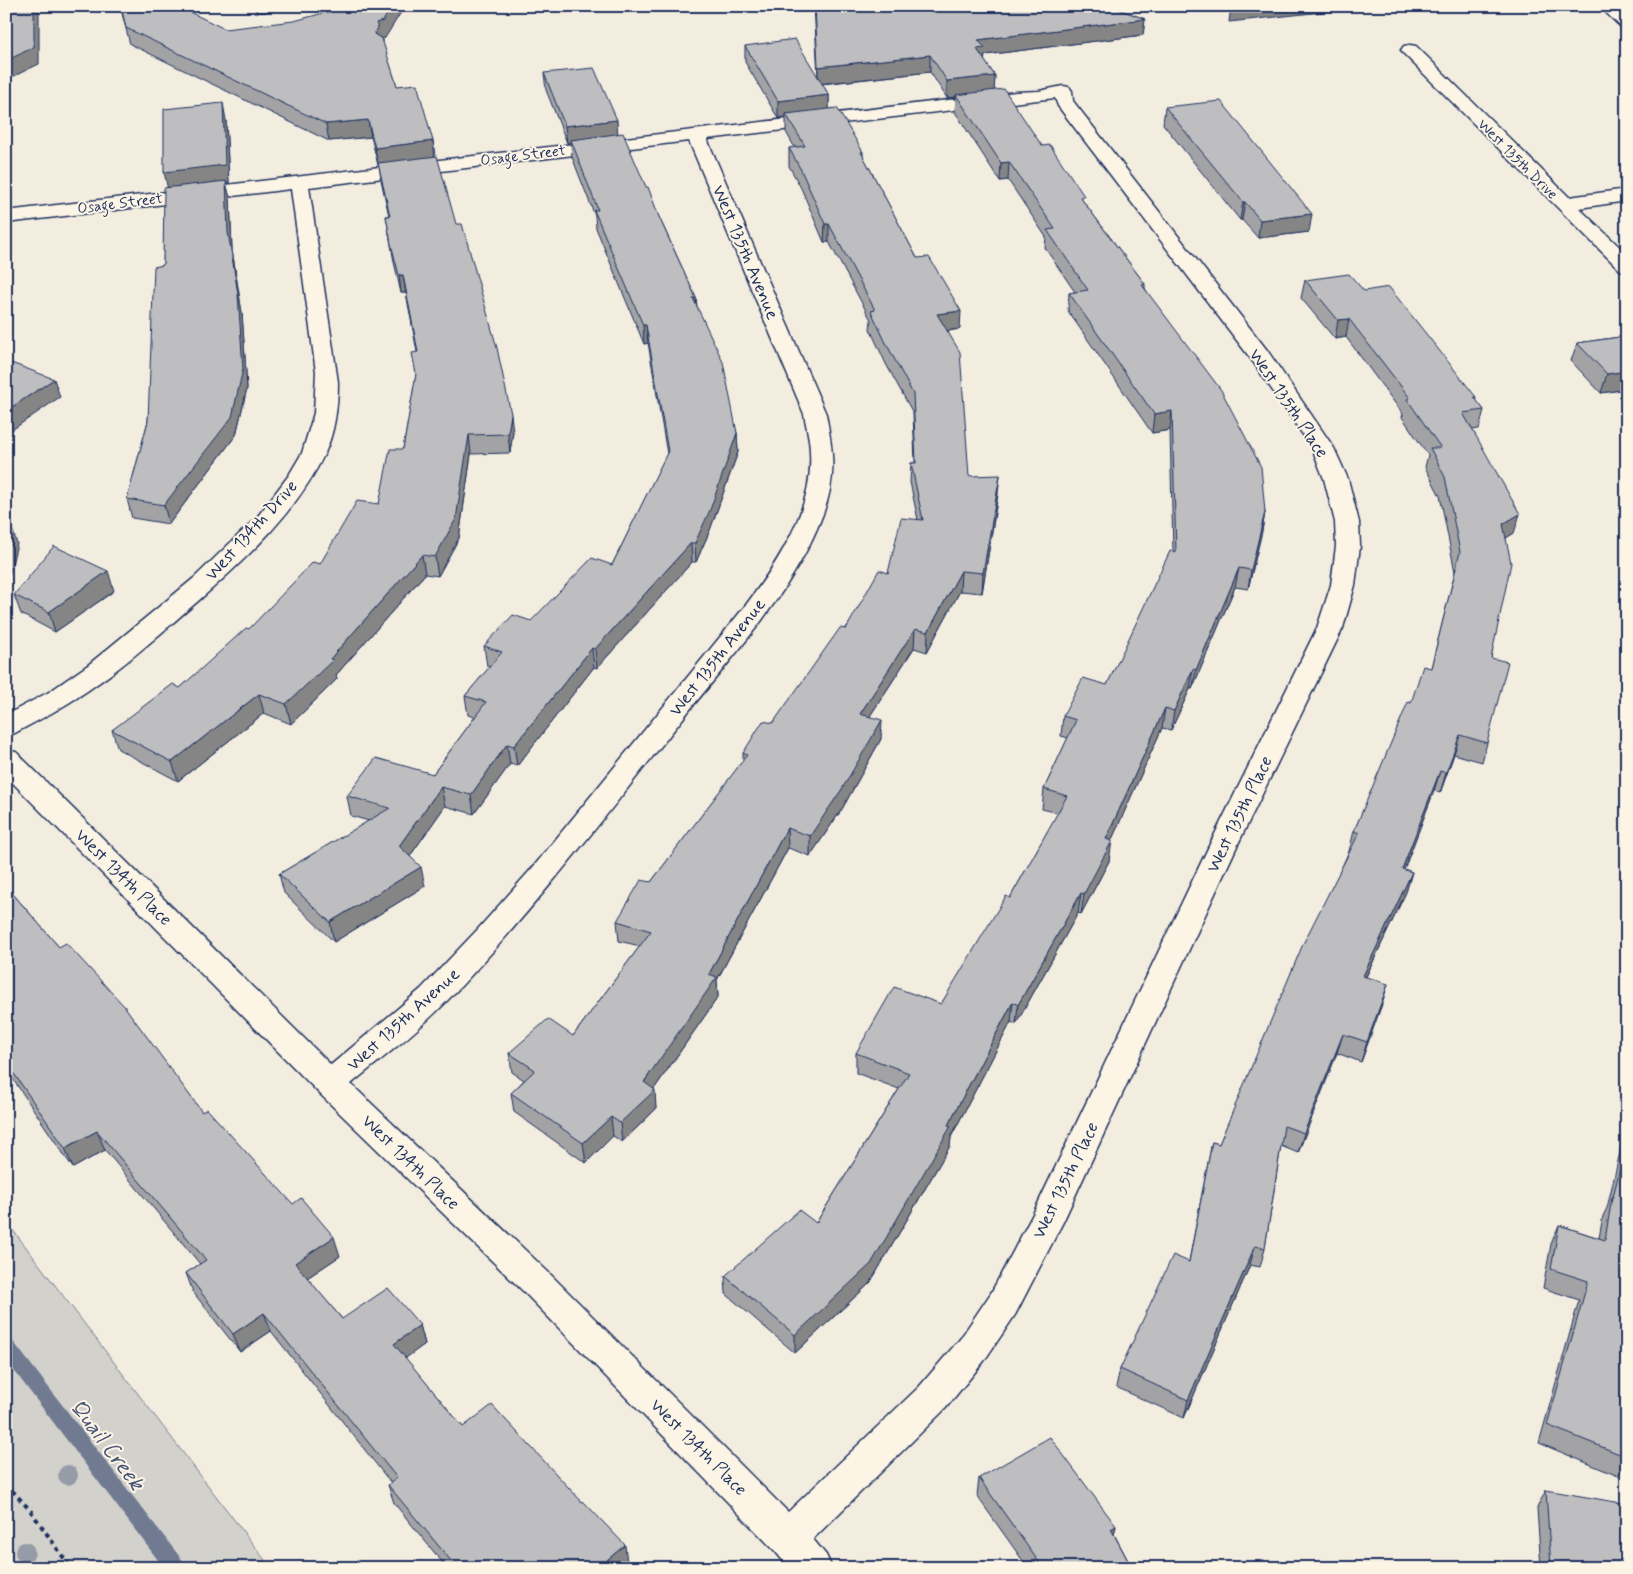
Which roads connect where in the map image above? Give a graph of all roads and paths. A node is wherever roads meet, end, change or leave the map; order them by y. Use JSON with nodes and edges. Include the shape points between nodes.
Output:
{"nodes":[{"id":1,"x":1606,"y":6,"type":"edge"},
{"id":2,"x":1627,"y":23,"type":"edge"},
{"id":3,"x":1410,"y":50,"type":"dead end"},
{"id":4,"x":1039,"y":96,"type":"joint"},
{"id":5,"x":696,"y":135,"type":"junction"},
{"id":6,"x":299,"y":181,"type":"junction"},
{"id":7,"x":1627,"y":195,"type":"edge"},
{"id":8,"x":1563,"y":204,"type":"junction"},
{"id":9,"x":6,"y":217,"type":"edge"},
{"id":10,"x":1627,"y":266,"type":"edge"},
{"id":11,"x":6,"y":727,"type":"edge"},
{"id":12,"x":6,"y":759,"type":"edge"},
{"id":13,"x":330,"y":1084,"type":"junction"},
{"id":14,"x":6,"y":1484,"type":"edge"},
{"id":15,"x":788,"y":1538,"type":"junction"},
{"id":16,"x":71,"y":1568,"type":"edge"},
{"id":17,"x":813,"y":1568,"type":"edge"}],
"edges":[{"from":1,"to":2,"type":"street"},
{"from":3,"to":8,"type":"street","name":"West 135th Drive"},
{"from":4,"to":5,"type":"street","name":"Osage Street"},
{"from":4,"to":15,"type":"street","name":"West 135th Place","via":[[1063,91],[1064,102],[1259,355],[1323,448],[1336,479],[1347,522],[1344,585],[1330,628],[1046,1222],[1003,1304],[972,1350],[932,1398]]},
{"from":5,"to":6,"type":"street","name":"Osage Street"},
{"from":5,"to":13,"type":"street","name":"West 135th Avenue","via":[[815,414],[822,452],[820,482],[812,512],[786,568],[752,616],[544,873],[432,997]]},
{"from":6,"to":9,"type":"street","name":"Osage Street"},
{"from":6,"to":11,"type":"street","name":"West 134th Drive","via":[[327,372],[328,401],[313,453],[296,483],[270,514],[200,587],[74,688]]},
{"from":7,"to":8,"type":"street"},
{"from":8,"to":10,"type":"street","name":"West 135th Drive"},
{"from":12,"to":13,"type":"street","name":"West 134th Place"},
{"from":13,"to":15,"type":"street","name":"West 134th Place","via":[[535,1281]]},
{"from":14,"to":16,"type":"path","via":[[30,1510]]},
{"from":15,"to":17,"type":"street","name":"West 134th Place"}]}
